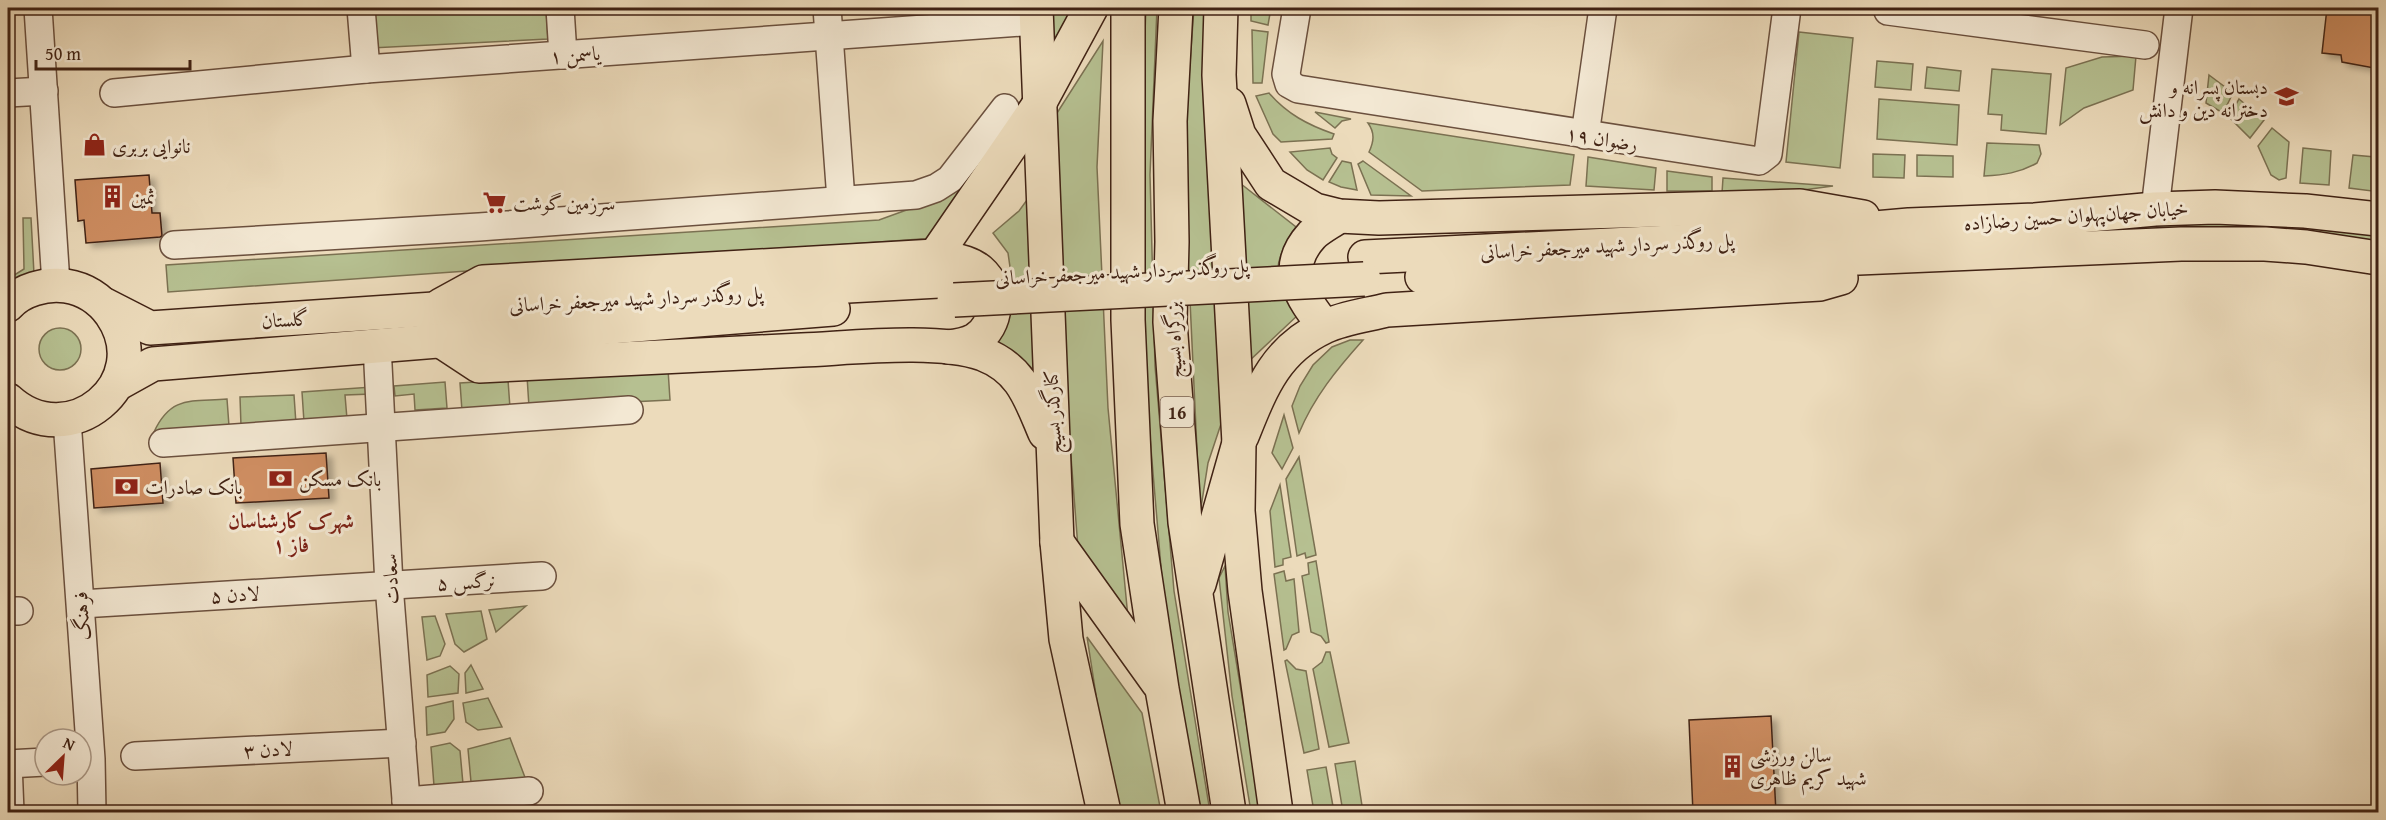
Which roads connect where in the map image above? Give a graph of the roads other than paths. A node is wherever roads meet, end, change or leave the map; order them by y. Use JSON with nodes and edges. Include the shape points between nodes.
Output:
{"nodes":[{"id":1,"x":38,"y":8,"type":"edge"},
{"id":2,"x":361,"y":8,"type":"edge"},
{"id":3,"x":560,"y":8,"type":"edge"},
{"id":4,"x":827,"y":8,"type":"edge"},
{"id":5,"x":1091,"y":8,"type":"edge"},
{"id":6,"x":1128,"y":8,"type":"edge"},
{"id":7,"x":1176,"y":8,"type":"edge"},
{"id":8,"x":1221,"y":8,"type":"edge"},
{"id":9,"x":1297,"y":8,"type":"edge"},
{"id":10,"x":1603,"y":8,"type":"edge"},
{"id":11,"x":1787,"y":8,"type":"edge"},
{"id":12,"x":2179,"y":8,"type":"edge"},
{"id":13,"x":1880,"y":9,"type":"edge"},
{"id":14,"x":1036,"y":14,"type":"edge"},
{"id":15,"x":828,"y":35,"type":"junction"},
{"id":16,"x":2145,"y":45,"type":"dead end"},
{"id":17,"x":562,"y":55,"type":"junction"},
{"id":18,"x":366,"y":69,"type":"junction"},
{"id":19,"x":1219,"y":75,"type":"junction"},
{"id":20,"x":44,"y":91,"type":"junction"},
{"id":21,"x":8,"y":93,"type":"edge"},
{"id":22,"x":114,"y":93,"type":"dead end"},
{"id":23,"x":1038,"y":106,"type":"junction"},
{"id":24,"x":1005,"y":108,"type":"dead end"},
{"id":25,"x":1585,"y":135,"type":"junction"},
{"id":26,"x":841,"y":200,"type":"junction"},
{"id":27,"x":2155,"y":209,"type":"junction"},
{"id":28,"x":1339,"y":216,"type":"junction"},
{"id":29,"x":2379,"y":219,"type":"edge"},
{"id":30,"x":1909,"y":225,"type":"junction"},
{"id":31,"x":174,"y":245,"type":"dead end"},
{"id":32,"x":1774,"y":250,"type":"junction"},
{"id":33,"x":934,"y":256,"type":"junction"},
{"id":34,"x":1912,"y":257,"type":"junction"},
{"id":35,"x":2379,"y":258,"type":"edge"},
{"id":36,"x":56,"y":284,"type":"junction"},
{"id":37,"x":8,"y":305,"type":"edge"},
{"id":38,"x":105,"y":305,"type":"junction"},
{"id":39,"x":472,"y":321,"type":"joint"},
{"id":40,"x":436,"y":324,"type":"junction"},
{"id":41,"x":1324,"y":326,"type":"junction"},
{"id":42,"x":377,"y":345,"type":"junction"},
{"id":43,"x":948,"y":347,"type":"junction"},
{"id":44,"x":117,"y":384,"type":"junction"},
{"id":45,"x":8,"y":400,"type":"edge"},
{"id":46,"x":629,"y":410,"type":"dead end"},
{"id":47,"x":67,"y":420,"type":"junction"},
{"id":48,"x":382,"y":426,"type":"junction"},
{"id":49,"x":163,"y":443,"type":"dead end"},
{"id":50,"x":1239,"y":443,"type":"junction"},
{"id":51,"x":1054,"y":454,"type":"junction"},
{"id":52,"x":1057,"y":542,"type":"junction"},
{"id":53,"x":542,"y":576,"type":"dead end"},
{"id":54,"x":389,"y":585,"type":"junction"},
{"id":55,"x":1196,"y":597,"type":"junction"},
{"id":56,"x":81,"y":604,"type":"junction"},
{"id":57,"x":1162,"y":689,"type":"junction"},
{"id":58,"x":85,"y":727,"type":"edge"},
{"id":59,"x":402,"y":743,"type":"junction"},
{"id":60,"x":135,"y":756,"type":"dead end"},
{"id":61,"x":33,"y":763,"type":"edge"},
{"id":62,"x":8,"y":764,"type":"edge"},
{"id":63,"x":89,"y":787,"type":"edge"},
{"id":64,"x":529,"y":791,"type":"dead end"},
{"id":65,"x":406,"y":807,"type":"edge"},
{"id":66,"x":10,"y":813,"type":"edge"},
{"id":67,"x":92,"y":813,"type":"edge"},
{"id":68,"x":1104,"y":813,"type":"edge"},
{"id":69,"x":1184,"y":813,"type":"edge"},
{"id":70,"x":1229,"y":813,"type":"edge"},
{"id":71,"x":1276,"y":813,"type":"edge"}],
"edges":[{"from":1,"to":20,"type":"street"},
{"from":2,"to":18,"type":"street"},
{"from":3,"to":17,"type":"street"},
{"from":4,"to":15,"type":"street"},
{"from":5,"to":23,"type":"main road"},
{"from":6,"to":57,"type":"main road","number":"16","via":[[1128,320],[1137,524]]},
{"from":7,"to":55,"type":"main road","name":"بزرگراه بسیج","number":"16","via":[[1170,121],[1170,322],[1185,522]]},
{"from":8,"to":19,"type":"main road"},
{"from":9,"to":25,"type":"street","name":"رضوان ۱۹","via":[[1286,74],[1289,84],[1298,89]]},
{"from":10,"to":25,"type":"street"},
{"from":11,"to":25,"type":"street","name":"رضوان ۱۹","via":[[1768,154],[1759,161]]},
{"from":12,"to":27,"type":"street"},
{"from":13,"to":16,"type":"street"},
{"from":14,"to":15,"type":"street","name":"یاسمن ۱"},
{"from":14,"to":23,"type":"main road","name":"کنارگذر بسیج"},
{"from":15,"to":17,"type":"street","name":"یاسمن ۱"},
{"from":15,"to":26,"type":"street"},
{"from":17,"to":18,"type":"street","name":"یاسمن ۱"},
{"from":18,"to":22,"type":"street","name":"یاسمن ۱"},
{"from":19,"to":28,"type":"main road","via":[[1239,135],[1271,184],[1315,210]]},
{"from":19,"to":50,"type":"main road"},
{"from":20,"to":21,"type":"street"},
{"from":20,"to":36,"type":"street"},
{"from":23,"to":33,"type":"main road"},
{"from":23,"to":51,"type":"main road","name":"کنارگذر بسیج"},
{"from":24,"to":26,"type":"street","via":[[950,179],[936,188],[916,195]]},
{"from":26,"to":31,"type":"street"},
{"from":27,"to":29,"type":"main road","name":"خیابان جهان‌پهلوان حسین رضا‌زاده","via":[[2305,211]]},
{"from":27,"to":30,"type":"main road","name":"خیابان جهان‌پهلوان حسین رضا‌زاده","via":[[2035,220]]},
{"from":28,"to":30,"type":"main road","via":[[1800,206]]},
{"from":28,"to":41,"type":"main road","via":[[1312,235],[1296,261],[1297,283]]},
{"from":30,"to":32,"type":"main road","name":"خیابان جهان‌پهلوان حسین رضا‌زاده"},
{"from":32,"to":34,"type":"main road","name":"خیابان جهان‌پهلوان حسین رضا‌زاده"},
{"from":32,"to":39,"type":"main road","name":"پل روگذر سردار شهید میرجعفر خراسانی","bridge":true,"via":[[956,290]]},
{"from":33,"to":40,"type":"main road","via":[[483,282]]},
{"from":33,"to":43,"type":"main road","via":[[969,264],[982,272],[995,299],[994,314],[977,339]]},
{"from":34,"to":35,"type":"main road","name":"خیابان جهان‌پهلوان حسین رضا‌زاده","via":[[2144,245],[2265,244]]},
{"from":34,"to":41,"type":"main road","via":[[1820,284],[1387,310]]},
{"from":36,"to":37,"type":"main road","via":[[33,288]]},
{"from":36,"to":38,"type":"main road","name":"گلستان","via":[[91,294]]},
{"from":38,"to":40,"type":"main road","name":"گلستان","via":[[150,328]]},
{"from":38,"to":44,"type":"main road","via":[[117,322],[124,343]]},
{"from":39,"to":40,"type":"main road","name":"گلستان"},
{"from":40,"to":42,"type":"main road","name":"گلستان"},
{"from":40,"to":43,"type":"main road","via":[[479,366],[881,346]]},
{"from":41,"to":50,"type":"main road","via":[[1286,352],[1262,386]]},
{"from":42,"to":44,"type":"main road","name":"گلستان","via":[[153,364]]},
{"from":42,"to":48,"type":"street","name":"سعادت"},
{"from":43,"to":51,"type":"main road","via":[[983,354],[1011,370],[1026,389]]},
{"from":44,"to":47,"type":"main road","via":[[105,401]]},
{"from":45,"to":47,"type":"main road","via":[[32,416],[49,421]]},
{"from":46,"to":48,"type":"street"},
{"from":47,"to":56,"type":"street","name":"فرهنگ"},
{"from":48,"to":49,"type":"street"},
{"from":48,"to":54,"type":"street","name":"سعادت"},
{"from":50,"to":55,"type":"main road"},
{"from":50,"to":71,"type":"main road","via":[[1238,511],[1244,579]]},
{"from":51,"to":52,"type":"main road","name":"کنارگذر بسیج"},
{"from":52,"to":57,"type":"main road"},
{"from":52,"to":68,"type":"main road","name":"کنارگذر بسیج","via":[[1066,639]]},
{"from":53,"to":54,"type":"street","name":"نرگس ۵"},
{"from":54,"to":56,"type":"street","name":"لادن ۵"},
{"from":54,"to":59,"type":"street","name":"سعادت"},
{"from":55,"to":70,"type":"main road","name":"بزرگراه بسیج","number":"16"},
{"from":56,"to":58,"type":"street","name":"فرهنگ"},
{"from":57,"to":69,"type":"main road","number":"16"},
{"from":59,"to":60,"type":"street","name":"لادن ۳"},
{"from":59,"to":65,"type":"street","name":"سعادت"},
{"from":61,"to":62,"type":"street"},
{"from":62,"to":66,"type":"street"},
{"from":63,"to":67,"type":"street","name":"فرهنگ"},
{"from":64,"to":65,"type":"street"}]}
